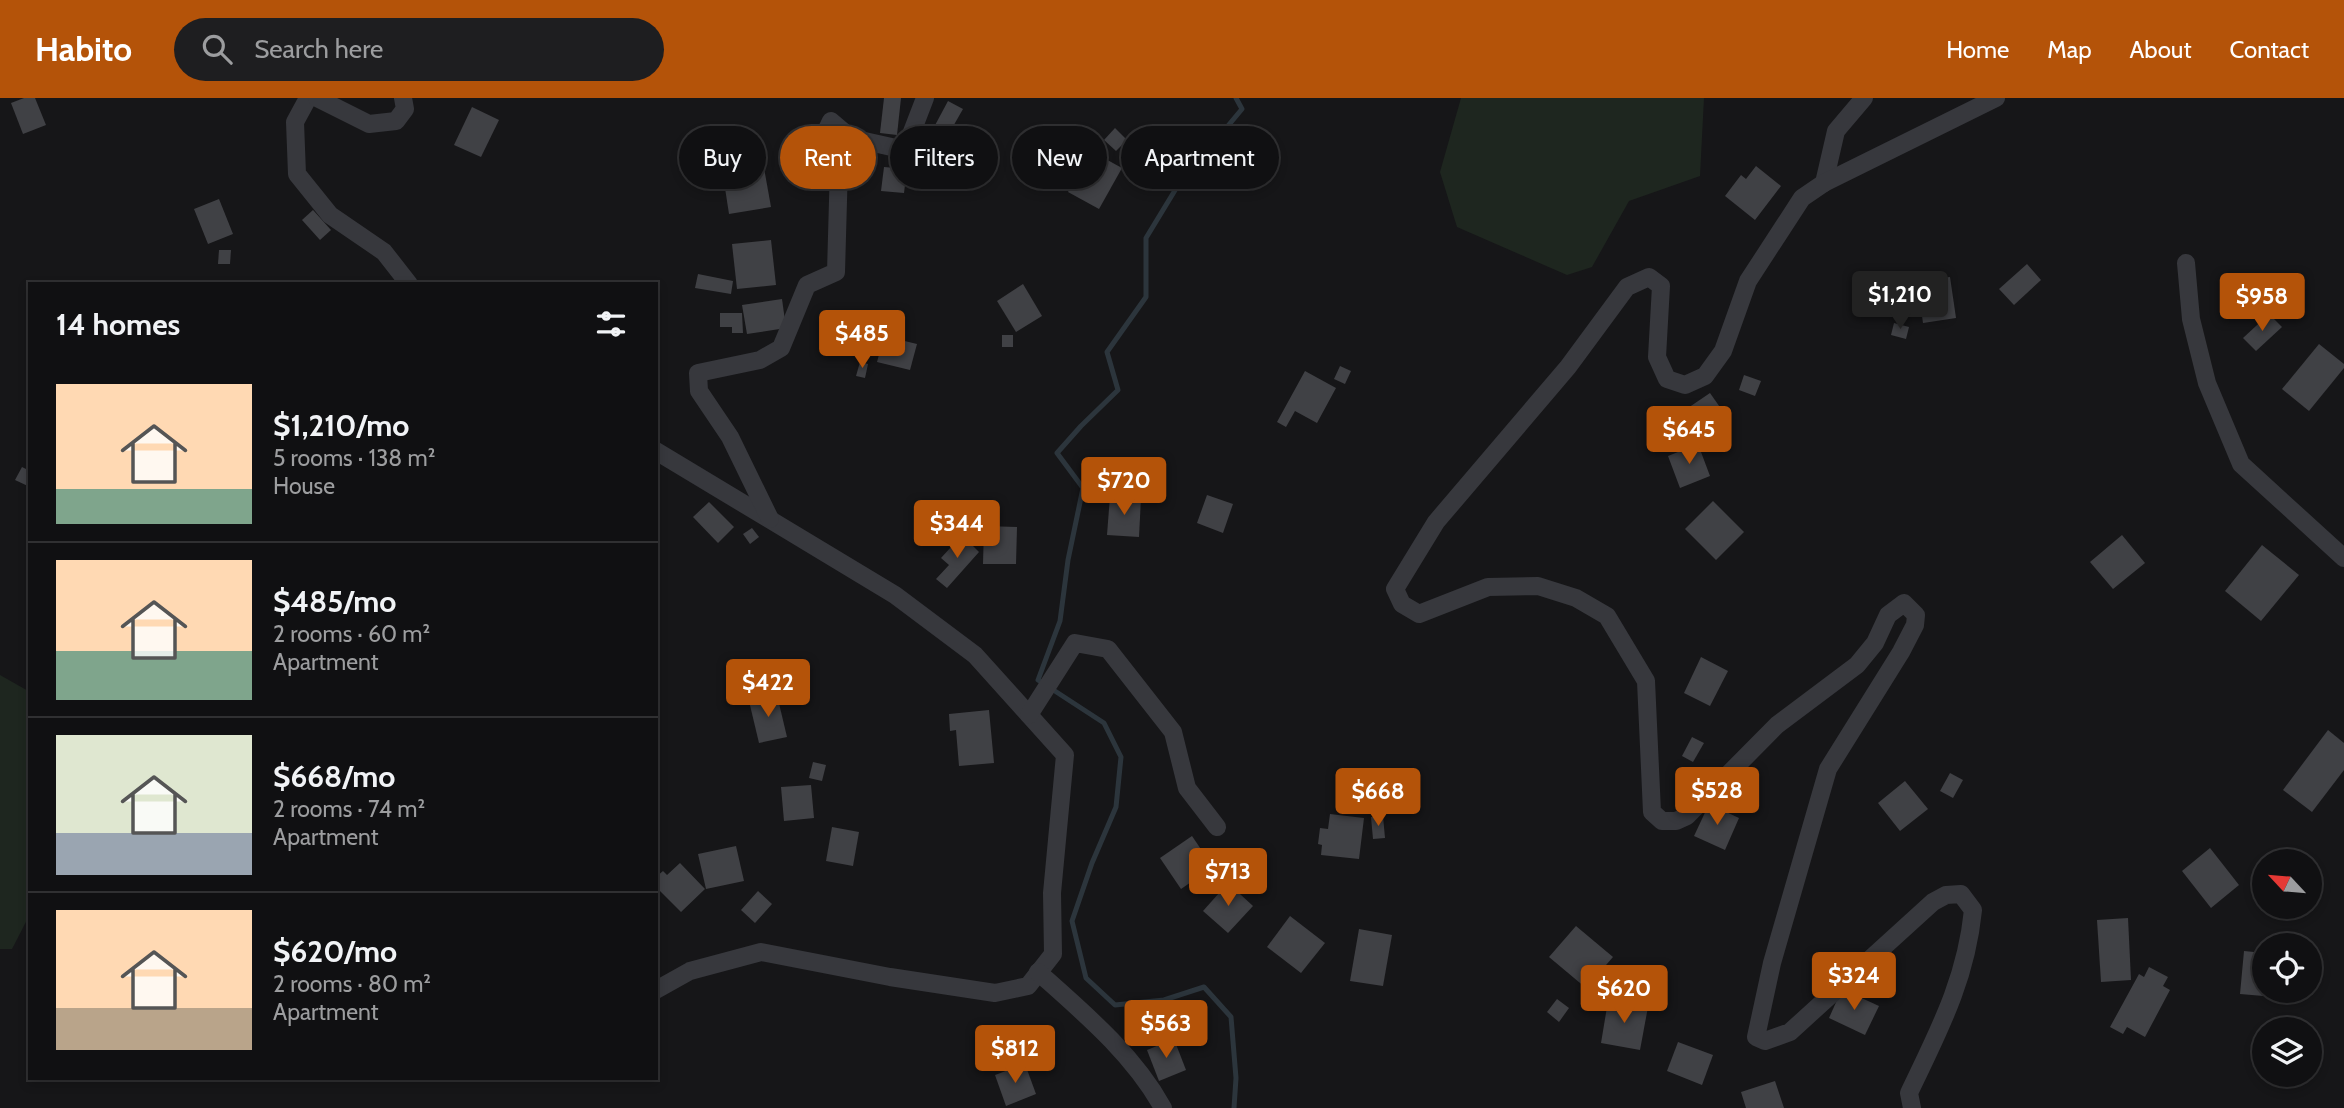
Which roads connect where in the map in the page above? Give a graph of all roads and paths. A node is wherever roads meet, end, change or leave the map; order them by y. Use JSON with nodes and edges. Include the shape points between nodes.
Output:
{"nodes":[{"id":1,"x":308,"y":98,"type":"edge"},
{"id":2,"x":317,"y":98,"type":"edge"},
{"id":3,"x":403,"y":98,"type":"edge"},
{"id":4,"x":925,"y":98,"type":"edge"},
{"id":5,"x":1864,"y":98,"type":"edge"},
{"id":6,"x":1996,"y":98,"type":"edge"},
{"id":7,"x":1824,"y":183,"type":"junction"},
{"id":8,"x":2186,"y":263,"type":"dead end"},
{"id":9,"x":407,"y":282,"type":"edge"},
{"id":10,"x":658,"y":452,"type":"edge"},
{"id":11,"x":771,"y":519,"type":"junction"},
{"id":12,"x":2344,"y":558,"type":"edge"},
{"id":13,"x":1029,"y":715,"type":"junction"},
{"id":14,"x":1217,"y":827,"type":"dead end"},
{"id":15,"x":1038,"y":972,"type":"junction"},
{"id":16,"x":658,"y":989,"type":"edge"},
{"id":17,"x":1163,"y":1108,"type":"edge"},
{"id":18,"x":1912,"y":1108,"type":"edge"}],
"edges":[{"from":1,"to":9,"type":"street","via":[[295,122],[297,174],[330,215],[384,252]]},
{"from":2,"to":3,"type":"street","via":[[369,124],[396,121],[405,109]]},
{"from":4,"to":11,"type":"street","via":[[905,150],[851,138],[831,121],[820,144],[839,165],[836,272],[807,285],[781,348],[760,360],[698,373],[699,391],[730,437]]},
{"from":5,"to":7,"type":"street","via":[[1836,131]]},
{"from":6,"to":7,"type":"street"},
{"from":7,"to":18,"type":"street","via":[[1802,198],[1748,281],[1723,351],[1704,376],[1685,385],[1667,379],[1657,357],[1661,286],[1649,277],[1627,287],[1568,367],[1436,522],[1395,589],[1402,604],[1419,614],[1488,587],[1538,586],[1576,598],[1607,616],[1646,681],[1652,812],[1662,821],[1687,816],[1777,725],[1857,665],[1875,643],[1888,615],[1904,603],[1912,608],[1914,625],[1901,652],[1828,769],[1772,963],[1756,1037],[1765,1041],[1790,1032],[1933,902],[1961,894],[1973,910],[1970,940],[1955,995],[1909,1093]]},
{"from":8,"to":12,"type":"street","via":[[2190,319],[2207,383],[2241,464]]},
{"from":10,"to":11,"type":"street"},
{"from":11,"to":13,"type":"street","via":[[905,602],[975,655]]},
{"from":13,"to":14,"type":"street","via":[[1075,643],[1108,649],[1173,732],[1187,788]]},
{"from":13,"to":15,"type":"street","via":[[1065,755],[1052,893],[1053,954]]},
{"from":15,"to":16,"type":"street","via":[[1028,986],[995,993],[761,953],[690,971]]},
{"from":15,"to":17,"type":"street","via":[[1100,1026]]}]}
